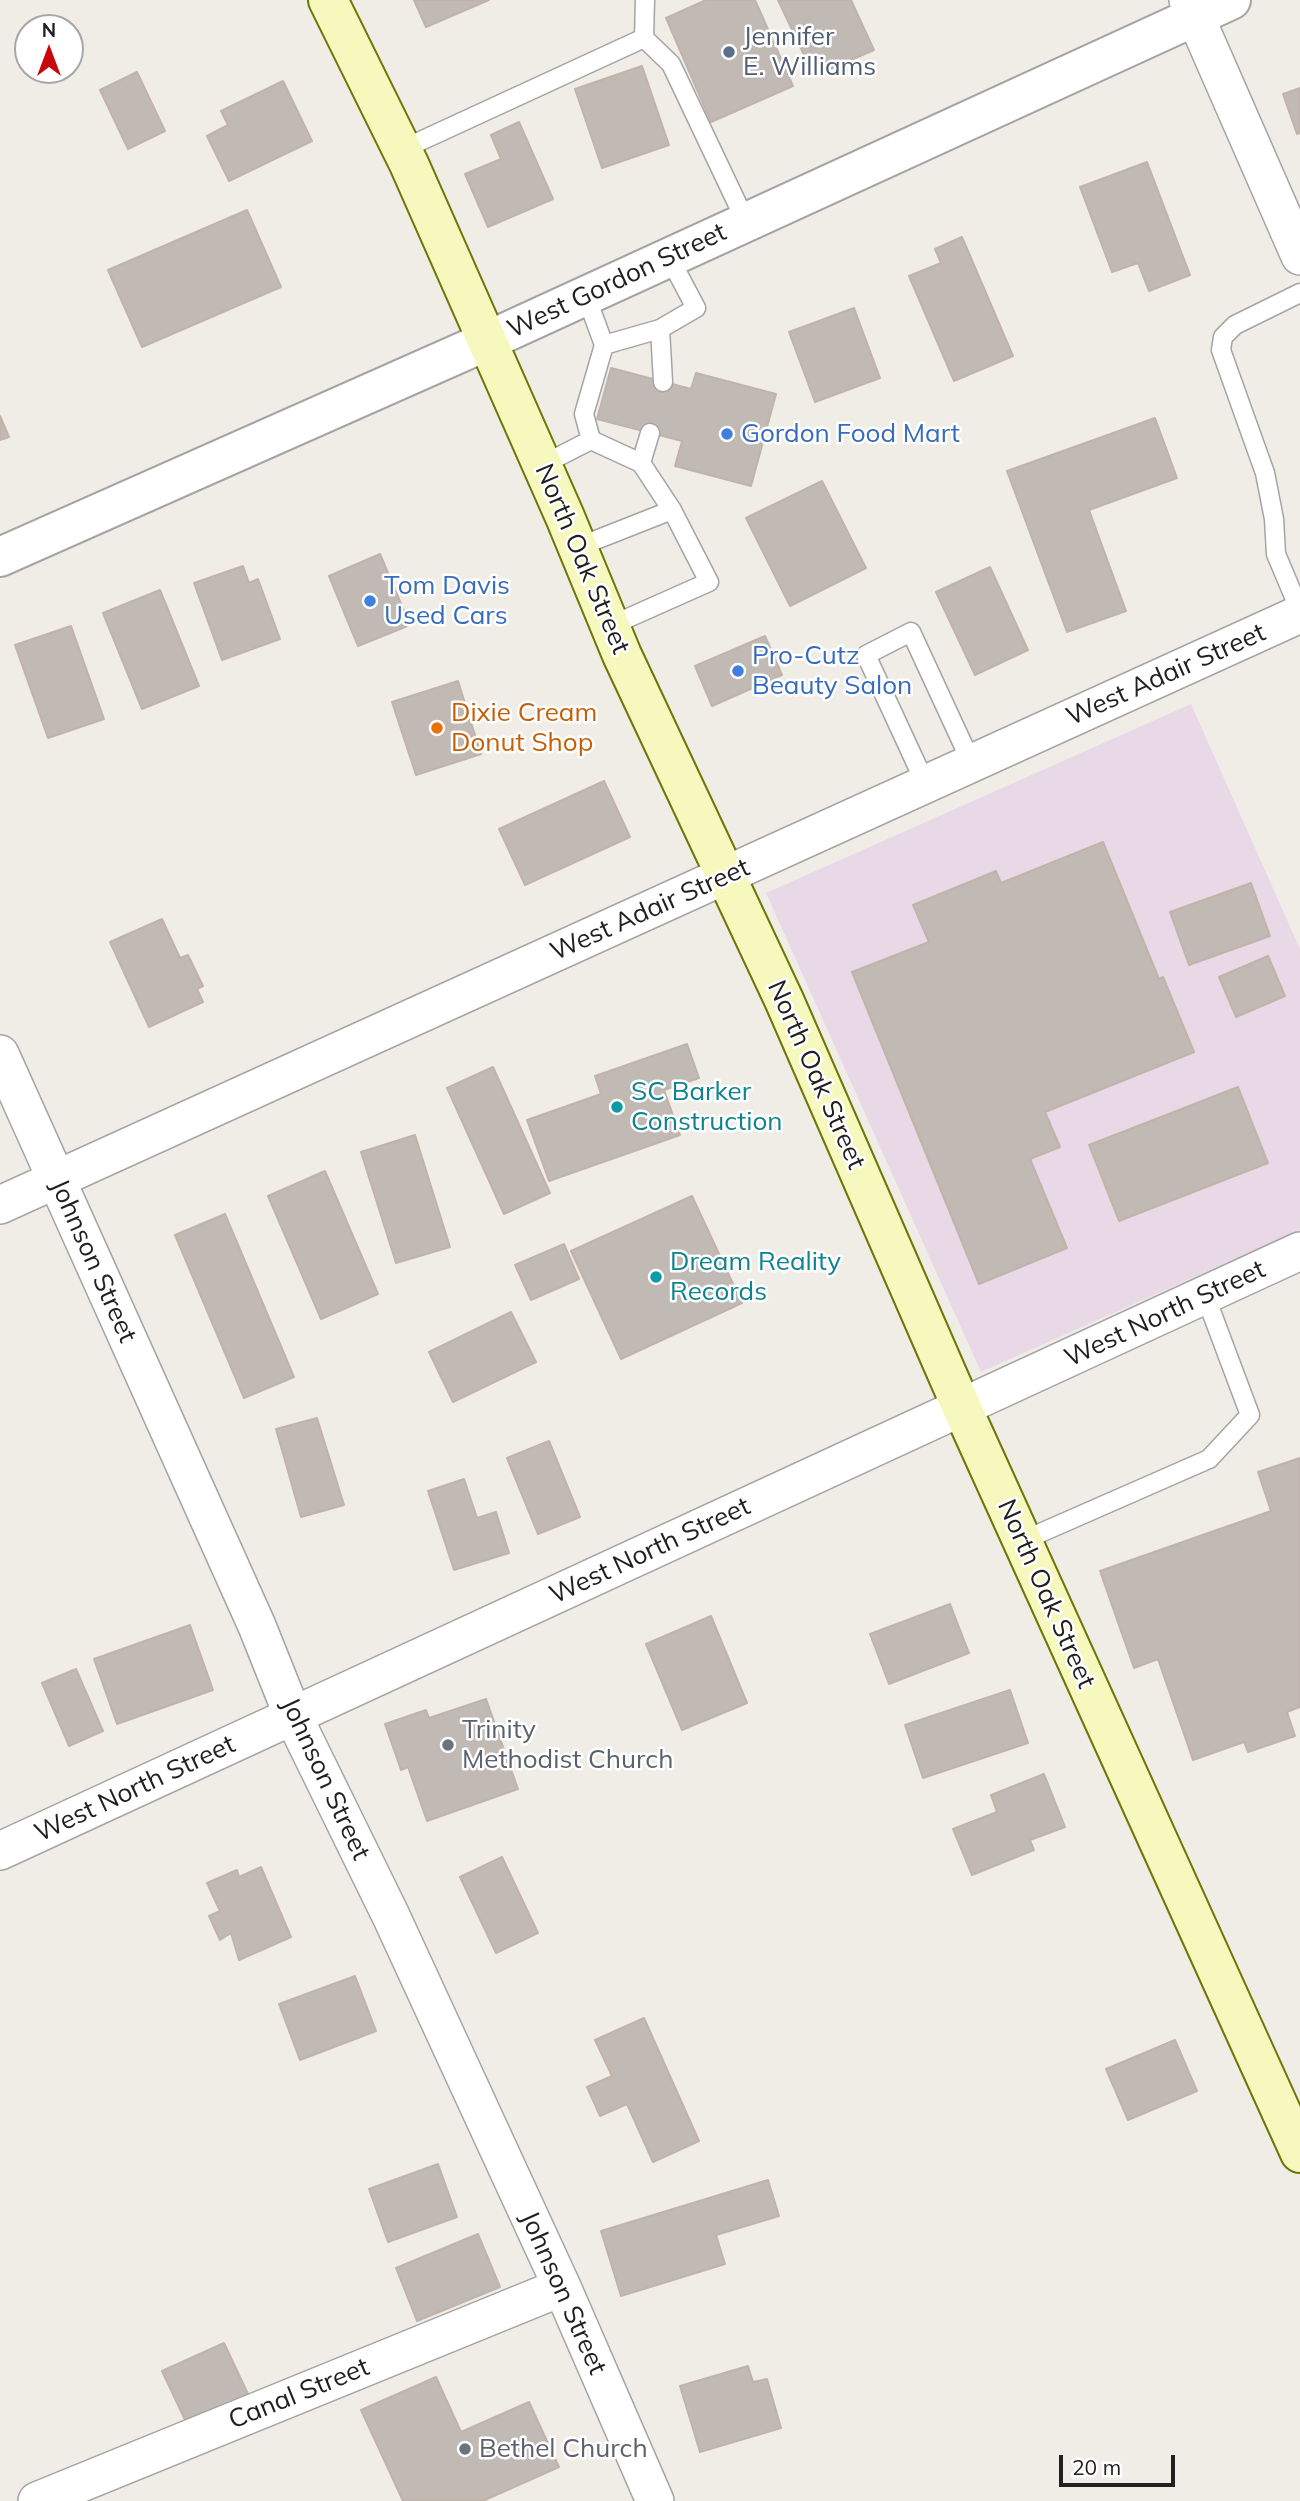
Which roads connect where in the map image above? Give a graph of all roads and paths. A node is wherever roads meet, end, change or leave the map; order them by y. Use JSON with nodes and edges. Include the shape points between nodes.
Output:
{"nodes":[{"id":1,"x":328,"y":0,"type":"edge"},
{"id":2,"x":645,"y":0,"type":"edge"},
{"id":3,"x":1231,"y":0,"type":"edge"},
{"id":4,"x":1191,"y":8,"type":"edge"},
{"id":5,"x":644,"y":38,"type":"junction"},
{"id":6,"x":401,"y":150,"type":"junction"},
{"id":7,"x":746,"y":222,"type":"junction"},
{"id":8,"x":1300,"y":256,"type":"edge"},
{"id":9,"x":669,"y":257,"type":"junction"},
{"id":10,"x":1300,"y":293,"type":"edge"},
{"id":11,"x":586,"y":296,"type":"junction"},
{"id":12,"x":660,"y":329,"type":"junction"},
{"id":13,"x":487,"y":341,"type":"junction"},
{"id":14,"x":604,"y":345,"type":"junction"},
{"id":15,"x":663,"y":382,"type":"dead end"},
{"id":16,"x":650,"y":433,"type":"dead end"},
{"id":17,"x":591,"y":440,"type":"junction"},
{"id":18,"x":641,"y":463,"type":"junction"},
{"id":19,"x":542,"y":465,"type":"junction"},
{"id":20,"x":672,"y":510,"type":"junction"},
{"id":21,"x":578,"y":547,"type":"junction"},
{"id":22,"x":0,"y":558,"type":"edge"},
{"id":23,"x":1300,"y":613,"type":"edge"},
{"id":24,"x":610,"y":626,"type":"junction"},
{"id":25,"x":972,"y":764,"type":"junction"},
{"id":26,"x":926,"y":785,"type":"junction"},
{"id":27,"x":726,"y":876,"type":"junction"},
{"id":28,"x":0,"y":1054,"type":"edge"},
{"id":29,"x":56,"y":1180,"type":"junction"},
{"id":30,"x":0,"y":1205,"type":"edge"},
{"id":31,"x":1300,"y":1251,"type":"edge"},
{"id":32,"x":1205,"y":1295,"type":"junction"},
{"id":33,"x":962,"y":1408,"type":"junction"},
{"id":34,"x":1022,"y":1541,"type":"junction"},
{"id":35,"x":293,"y":1716,"type":"junction"},
{"id":36,"x":0,"y":1852,"type":"edge"},
{"id":37,"x":1300,"y":2153,"type":"edge"},
{"id":38,"x":562,"y":2287,"type":"junction"},
{"id":39,"x":37,"y":2501,"type":"edge"},
{"id":40,"x":655,"y":2501,"type":"edge"}],
"edges":[{"from":1,"to":6,"type":"main road","name":"North Oak Street"},
{"from":2,"to":5,"type":"lane"},
{"from":3,"to":4,"type":"street","name":"West Gordon Street"},
{"from":4,"to":7,"type":"street","name":"West Gordon Street"},
{"from":4,"to":8,"type":"street"},
{"from":5,"to":6,"type":"lane"},
{"from":5,"to":7,"type":"lane","via":[[671,64]]},
{"from":6,"to":13,"type":"main road","name":"North Oak Street"},
{"from":7,"to":9,"type":"street","name":"West Gordon Street"},
{"from":9,"to":11,"type":"street","name":"West Gordon Street"},
{"from":9,"to":12,"type":"lane","via":[[696,309]]},
{"from":10,"to":23,"type":"lane","via":[[1235,325],[1223,337],[1221,350],[1265,473],[1276,554]]},
{"from":11,"to":13,"type":"street","name":"West Gordon Street"},
{"from":11,"to":14,"type":"lane"},
{"from":12,"to":14,"type":"lane"},
{"from":12,"to":15,"type":"lane"},
{"from":13,"to":19,"type":"main road","name":"North Oak Street"},
{"from":13,"to":22,"type":"street","name":"West Gordon Street"},
{"from":14,"to":17,"type":"lane","via":[[584,414]]},
{"from":16,"to":18,"type":"lane"},
{"from":17,"to":18,"type":"lane"},
{"from":17,"to":19,"type":"lane"},
{"from":18,"to":20,"type":"lane"},
{"from":19,"to":21,"type":"main road","name":"North Oak Street"},
{"from":20,"to":21,"type":"lane"},
{"from":20,"to":24,"type":"lane","via":[[709,582]]},
{"from":21,"to":24,"type":"main road","name":"North Oak Street"},
{"from":23,"to":25,"type":"street","name":"West Adair Street"},
{"from":24,"to":27,"type":"main road","name":"North Oak Street"},
{"from":25,"to":26,"type":"street","name":"West Adair Street"},
{"from":25,"to":26,"type":"lane","via":[[911,632],[866,655]]},
{"from":26,"to":27,"type":"street","name":"West Adair Street"},
{"from":27,"to":29,"type":"street","name":"West Adair Street"},
{"from":27,"to":33,"type":"main road","name":"North Oak Street"},
{"from":28,"to":29,"type":"street","name":"Johnson Street"},
{"from":29,"to":30,"type":"street","name":"West Adair Street"},
{"from":29,"to":35,"type":"street","name":"Johnson Street"},
{"from":31,"to":32,"type":"street","name":"West North Street"},
{"from":32,"to":33,"type":"street","name":"West North Street"},
{"from":32,"to":34,"type":"lane","via":[[1250,1415],[1209,1459]]},
{"from":33,"to":34,"type":"main road","name":"North Oak Street"},
{"from":33,"to":35,"type":"street","name":"West North Street"},
{"from":34,"to":37,"type":"main road","name":"North Oak Street"},
{"from":35,"to":36,"type":"street","name":"West North Street"},
{"from":35,"to":38,"type":"street","name":"Johnson Street"},
{"from":38,"to":39,"type":"street","name":"Canal Street"},
{"from":38,"to":40,"type":"street","name":"Johnson Street"}]}
